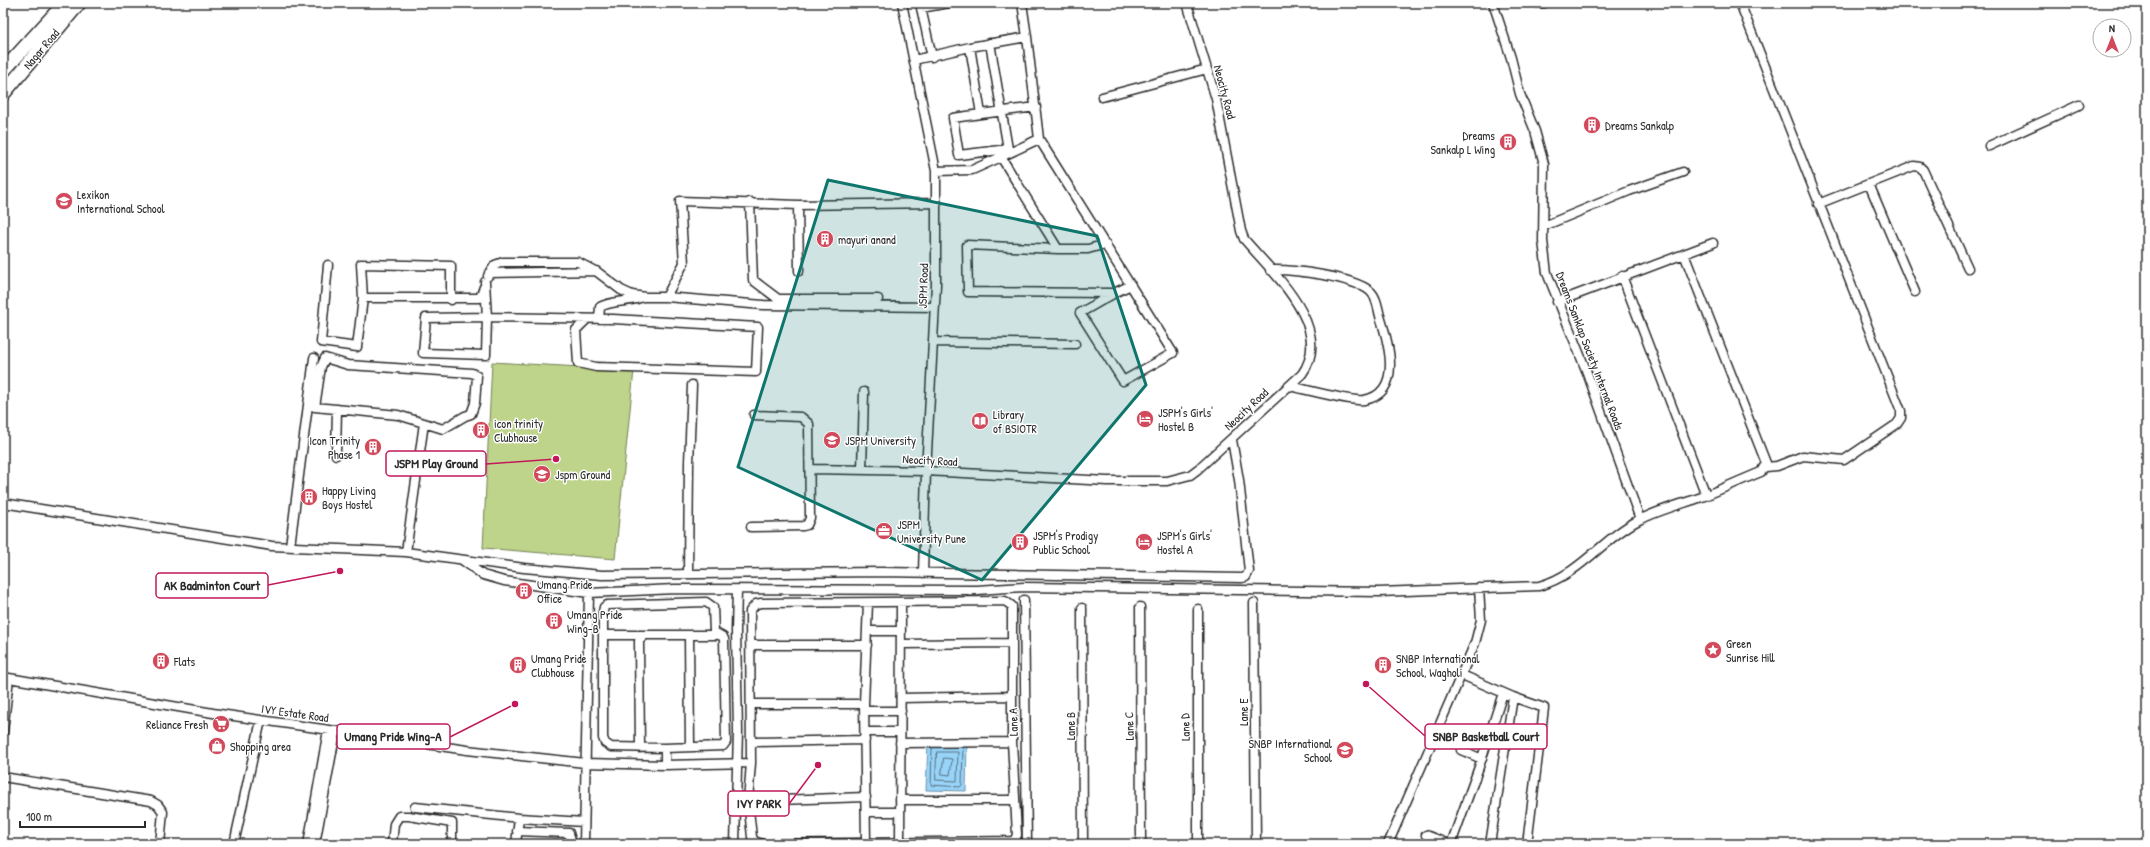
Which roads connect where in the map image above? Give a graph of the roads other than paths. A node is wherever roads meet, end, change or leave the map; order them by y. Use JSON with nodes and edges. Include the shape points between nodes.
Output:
{"nodes":[{"id":1,"x":65,"y":3,"type":"edge"},
{"id":2,"x":79,"y":3,"type":"edge"},
{"id":3,"x":902,"y":3,"type":"edge"},
{"id":4,"x":949,"y":3,"type":"edge"},
{"id":5,"x":1022,"y":3,"type":"edge"},
{"id":6,"x":1187,"y":3,"type":"edge"},
{"id":7,"x":1494,"y":3,"type":"edge"},
{"id":8,"x":1537,"y":3,"type":"edge"},
{"id":9,"x":1544,"y":3,"type":"edge"},
{"id":10,"x":1740,"y":3,"type":"edge"},
{"id":11,"x":1027,"y":37,"type":"junction"},
{"id":12,"x":990,"y":43,"type":"junction"},
{"id":13,"x":970,"y":47,"type":"junction"},
{"id":14,"x":932,"y":57,"type":"junction"},
{"id":15,"x":914,"y":60,"type":"junction"},
{"id":16,"x":1207,"y":69,"type":"junction"},
{"id":17,"x":3,"y":71,"type":"edge"},
{"id":18,"x":3,"y":94,"type":"edge"},
{"id":19,"x":1102,"y":97,"type":"dead end"},
{"id":20,"x":2079,"y":105,"type":"dead end"},
{"id":21,"x":1036,"y":107,"type":"junction"},
{"id":22,"x":1001,"y":112,"type":"junction"},
{"id":23,"x":981,"y":114,"type":"junction"},
{"id":24,"x":1039,"y":139,"type":"junction"},
{"id":25,"x":1989,"y":146,"type":"dead end"},
{"id":26,"x":1006,"y":153,"type":"junction"},
{"id":27,"x":936,"y":171,"type":"junction"},
{"id":28,"x":1683,"y":172,"type":"dead end"},
{"id":29,"x":1869,"y":184,"type":"junction"},
{"id":30,"x":750,"y":202,"type":"junction"},
{"id":31,"x":937,"y":203,"type":"junction"},
{"id":32,"x":1818,"y":204,"type":"junction"},
{"id":33,"x":798,"y":205,"type":"junction"},
{"id":34,"x":1544,"y":226,"type":"junction"},
{"id":35,"x":1713,"y":243,"type":"dead end"},
{"id":36,"x":1106,"y":244,"type":"junction"},
{"id":37,"x":1058,"y":249,"type":"junction"},
{"id":38,"x":1684,"y":254,"type":"junction"},
{"id":39,"x":328,"y":265,"type":"dead end"},
{"id":40,"x":1968,"y":268,"type":"dead end"},
{"id":41,"x":1270,"y":270,"type":"junction"},
{"id":42,"x":596,"y":271,"type":"junction"},
{"id":43,"x":799,"y":271,"type":"dead end"},
{"id":44,"x":489,"y":273,"type":"junction"},
{"id":45,"x":1622,"y":276,"type":"junction"},
{"id":46,"x":485,"y":282,"type":"junction"},
{"id":47,"x":1131,"y":285,"type":"junction"},
{"id":48,"x":1915,"y":292,"type":"dead end"},
{"id":49,"x":1114,"y":293,"type":"junction"},
{"id":50,"x":645,"y":297,"type":"junction"},
{"id":51,"x":666,"y":297,"type":"junction"},
{"id":52,"x":363,"y":298,"type":"junction"},
{"id":53,"x":878,"y":299,"type":"dead end"},
{"id":54,"x":451,"y":300,"type":"junction"},
{"id":55,"x":1557,"y":302,"type":"junction"},
{"id":56,"x":935,"y":307,"type":"junction"},
{"id":57,"x":486,"y":317,"type":"junction"},
{"id":58,"x":599,"y":319,"type":"junction"},
{"id":59,"x":586,"y":320,"type":"junction"},
{"id":60,"x":933,"y":342,"type":"junction"},
{"id":61,"x":1075,"y":344,"type":"dead end"},
{"id":62,"x":314,"y":358,"type":"dead end"},
{"id":63,"x":692,"y":385,"type":"dead end"},
{"id":64,"x":1289,"y":386,"type":"junction"},
{"id":65,"x":864,"y":392,"type":"dead end"},
{"id":66,"x":337,"y":409,"type":"junction"},
{"id":67,"x":754,"y":414,"type":"dead end"},
{"id":68,"x":424,"y":423,"type":"junction"},
{"id":69,"x":1232,"y":440,"type":"junction"},
{"id":70,"x":336,"y":455,"type":"dead end"},
{"id":71,"x":1766,"y":467,"type":"junction"},
{"id":72,"x":810,"y":469,"type":"junction"},
{"id":73,"x":862,"y":470,"type":"junction"},
{"id":74,"x":926,"y":471,"type":"junction"},
{"id":75,"x":1706,"y":495,"type":"junction"},
{"id":76,"x":3,"y":503,"type":"edge"},
{"id":77,"x":1640,"y":519,"type":"junction"},
{"id":78,"x":750,"y":527,"type":"dead end"},
{"id":79,"x":290,"y":546,"type":"junction"},
{"id":80,"x":406,"y":552,"type":"junction"},
{"id":81,"x":462,"y":560,"type":"junction"},
{"id":82,"x":923,"y":573,"type":"junction"},
{"id":83,"x":688,"y":574,"type":"junction"},
{"id":84,"x":1479,"y":588,"type":"junction"},
{"id":85,"x":883,"y":589,"type":"junction"},
{"id":86,"x":737,"y":590,"type":"junction"},
{"id":87,"x":589,"y":593,"type":"junction"},
{"id":88,"x":1024,"y":600,"type":"dead end"},
{"id":89,"x":868,"y":603,"type":"junction"},
{"id":90,"x":883,"y":603,"type":"junction"},
{"id":91,"x":901,"y":603,"type":"junction"},
{"id":92,"x":1254,"y":603,"type":"dead end"},
{"id":93,"x":1140,"y":607,"type":"dead end"},
{"id":94,"x":1082,"y":608,"type":"dead end"},
{"id":95,"x":1198,"y":609,"type":"dead end"},
{"id":96,"x":868,"y":631,"type":"junction"},
{"id":97,"x":901,"y":631,"type":"junction"},
{"id":98,"x":603,"y":635,"type":"junction"},
{"id":99,"x":645,"y":635,"type":"junction"},
{"id":100,"x":689,"y":635,"type":"junction"},
{"id":101,"x":716,"y":635,"type":"junction"},
{"id":102,"x":1012,"y":643,"type":"junction"},
{"id":103,"x":901,"y":644,"type":"junction"},
{"id":104,"x":751,"y":645,"type":"junction"},
{"id":105,"x":867,"y":645,"type":"junction"},
{"id":106,"x":751,"y":673,"type":"junction"},
{"id":107,"x":737,"y":675,"type":"junction"},
{"id":108,"x":1462,"y":675,"type":"junction"},
{"id":109,"x":6,"y":678,"type":"edge"},
{"id":110,"x":1503,"y":693,"type":"junction"},
{"id":111,"x":1012,"y":696,"type":"junction"},
{"id":112,"x":1513,"y":697,"type":"junction"},
{"id":113,"x":901,"y":698,"type":"junction"},
{"id":114,"x":751,"y":704,"type":"junction"},
{"id":115,"x":865,"y":707,"type":"junction"},
{"id":116,"x":901,"y":711,"type":"junction"},
{"id":117,"x":261,"y":720,"type":"junction"},
{"id":118,"x":332,"y":730,"type":"junction"},
{"id":119,"x":3,"y":732,"type":"edge"},
{"id":120,"x":900,"y":732,"type":"junction"},
{"id":121,"x":865,"y":736,"type":"junction"},
{"id":122,"x":751,"y":742,"type":"junction"},
{"id":123,"x":1012,"y":742,"type":"junction"},
{"id":124,"x":900,"y":743,"type":"junction"},
{"id":125,"x":690,"y":747,"type":"junction"},
{"id":126,"x":640,"y":748,"type":"junction"},
{"id":127,"x":665,"y":748,"type":"junction"},
{"id":128,"x":1461,"y":750,"type":"dead end"},
{"id":129,"x":1482,"y":759,"type":"junction"},
{"id":130,"x":585,"y":763,"type":"junction"},
{"id":131,"x":738,"y":763,"type":"junction"},
{"id":132,"x":751,"y":763,"type":"junction"},
{"id":133,"x":665,"y":765,"type":"junction"},
{"id":134,"x":3,"y":777,"type":"edge"},
{"id":135,"x":866,"y":797,"type":"junction"},
{"id":136,"x":900,"y":800,"type":"junction"},
{"id":137,"x":1015,"y":800,"type":"junction"},
{"id":138,"x":748,"y":801,"type":"junction"},
{"id":139,"x":415,"y":807,"type":"dead end"},
{"id":140,"x":867,"y":812,"type":"junction"},
{"id":141,"x":900,"y":812,"type":"junction"},
{"id":142,"x":519,"y":818,"type":"junction"},
{"id":143,"x":584,"y":822,"type":"junction"},
{"id":144,"x":518,"y":831,"type":"junction"},
{"id":145,"x":1426,"y":836,"type":"dead end"},
{"id":146,"x":866,"y":842,"type":"junction"},
{"id":147,"x":900,"y":843,"type":"edge"},
{"id":148,"x":160,"y":844,"type":"edge"},
{"id":149,"x":234,"y":844,"type":"edge"},
{"id":150,"x":308,"y":844,"type":"edge"},
{"id":151,"x":316,"y":844,"type":"edge"},
{"id":152,"x":392,"y":844,"type":"edge"},
{"id":153,"x":452,"y":844,"type":"edge"},
{"id":154,"x":516,"y":844,"type":"edge"},
{"id":155,"x":572,"y":844,"type":"edge"},
{"id":156,"x":584,"y":844,"type":"edge"},
{"id":157,"x":735,"y":844,"type":"edge"},
{"id":158,"x":762,"y":844,"type":"edge"},
{"id":159,"x":773,"y":844,"type":"edge"},
{"id":160,"x":1027,"y":844,"type":"edge"},
{"id":161,"x":1083,"y":844,"type":"edge"},
{"id":162,"x":1141,"y":844,"type":"edge"},
{"id":163,"x":1198,"y":844,"type":"edge"},
{"id":164,"x":1256,"y":844,"type":"edge"},
{"id":165,"x":1388,"y":844,"type":"edge"},
{"id":166,"x":1450,"y":844,"type":"edge"},
{"id":167,"x":1490,"y":844,"type":"edge"},
{"id":168,"x":1527,"y":844,"type":"edge"}],
"edges":[{"from":1,"to":17,"type":"highway","name":"Nagar Road"},
{"from":2,"to":18,"type":"highway","name":"Nagar Road"},
{"from":3,"to":15,"type":"street","name":"JSPM Road"},
{"from":4,"to":14,"type":"street","via":[[922,8]]},
{"from":5,"to":11,"type":"street"},
{"from":6,"to":16,"type":"street","name":"Neocity Road"},
{"from":7,"to":34,"type":"street","name":"Dreams Sanklap Society Internal Roads","via":[[1520,94],[1535,131],[1544,164]]},
{"from":8,"to":9,"type":"street"},
{"from":10,"to":32,"type":"street"},
{"from":11,"to":12,"type":"street"},
{"from":11,"to":21,"type":"street"},
{"from":12,"to":13,"type":"street"},
{"from":12,"to":22,"type":"street"},
{"from":13,"to":14,"type":"street"},
{"from":13,"to":23,"type":"street"},
{"from":14,"to":15,"type":"street"},
{"from":15,"to":27,"type":"street","name":"JSPM Road"},
{"from":16,"to":19,"type":"street"},
{"from":16,"to":41,"type":"street","name":"Neocity Road","via":[[1216,99],[1241,231],[1244,239]]},
{"from":20,"to":25,"type":"street"},
{"from":21,"to":22,"type":"street"},
{"from":21,"to":24,"type":"street"},
{"from":22,"to":23,"type":"street"},
{"from":22,"to":26,"type":"street"},
{"from":23,"to":26,"type":"street","via":[[953,118],[959,155]]},
{"from":24,"to":26,"type":"street"},
{"from":24,"to":36,"type":"street"},
{"from":26,"to":27,"type":"street","via":[[972,170]]},
{"from":26,"to":37,"type":"street"},
{"from":27,"to":31,"type":"street","name":"JSPM Road"},
{"from":28,"to":34,"type":"street"},
{"from":29,"to":32,"type":"street"},
{"from":29,"to":40,"type":"street","via":[[1914,166],[1920,167]]},
{"from":29,"to":48,"type":"street"},
{"from":30,"to":33,"type":"street"},
{"from":30,"to":51,"type":"street","via":[[680,201],[684,263]]},
{"from":30,"to":53,"type":"street","via":[[753,280],[778,299]]},
{"from":31,"to":33,"type":"street"},
{"from":31,"to":56,"type":"street","name":"JSPM Road"},
{"from":32,"to":71,"type":"street","via":[[1873,339],[1901,418],[1897,424],[1844,460],[1803,456]]},
{"from":33,"to":43,"type":"street"},
{"from":34,"to":55,"type":"street","name":"Dreams Sanklap Society Internal Roads","via":[[1547,273]]},
{"from":35,"to":38,"type":"street"},
{"from":36,"to":37,"type":"street","via":[[1088,249]]},
{"from":36,"to":47,"type":"street"},
{"from":37,"to":49,"type":"street","via":[[967,245],[968,292]]},
{"from":38,"to":45,"type":"street"},
{"from":38,"to":71,"type":"street"},
{"from":39,"to":52,"type":"street","via":[[321,342],[357,346]]},
{"from":41,"to":64,"type":"street","name":"Neocity Road","via":[[1288,289],[1312,338],[1308,366]]},
{"from":41,"to":64,"type":"street","via":[[1306,271],[1368,290],[1375,299],[1390,354],[1384,388],[1371,397],[1355,399]]},
{"from":42,"to":44,"type":"street"},
{"from":42,"to":44,"type":"street","via":[[578,262],[503,262]]},
{"from":42,"to":50,"type":"street","via":[[621,290]]},
{"from":44,"to":46,"type":"street"},
{"from":45,"to":55,"type":"street"},
{"from":45,"to":75,"type":"street"},
{"from":46,"to":54,"type":"street","via":[[480,298]]},
{"from":46,"to":57,"type":"street"},
{"from":47,"to":49,"type":"street"},
{"from":47,"to":49,"type":"street","via":[[1174,353],[1123,381],[1080,313]]},
{"from":50,"to":51,"type":"street"},
{"from":50,"to":58,"type":"street","via":[[604,304],[600,307]]},
{"from":51,"to":56,"type":"street","via":[[763,305]]},
{"from":52,"to":54,"type":"street"},
{"from":52,"to":54,"type":"street","via":[[361,264],[451,266]]},
{"from":55,"to":77,"type":"street","name":"Dreams Sanklap Society Internal Roads","via":[[1572,335]]},
{"from":56,"to":60,"type":"street","name":"JSPM Road"},
{"from":57,"to":57,"type":"street","via":[[426,318],[423,354],[486,355]]},
{"from":57,"to":59,"type":"street"},
{"from":58,"to":59,"type":"street"},
{"from":58,"to":59,"type":"street","via":[[758,327],[756,372],[596,366],[578,363],[576,330]]},
{"from":60,"to":61,"type":"street"},
{"from":60,"to":74,"type":"street","name":"JSPM Road"},
{"from":62,"to":79,"type":"street"},
{"from":63,"to":83,"type":"street"},
{"from":64,"to":69,"type":"street","name":"Neocity Road"},
{"from":65,"to":73,"type":"street"},
{"from":66,"to":68,"type":"street","via":[[398,415]]},
{"from":66,"to":68,"type":"street","via":[[315,407],[321,367],[325,358],[348,365],[475,375],[475,403],[471,414],[444,429]]},
{"from":66,"to":70,"type":"street"},
{"from":67,"to":72,"type":"street","via":[[801,417],[806,420],[809,424]]},
{"from":68,"to":80,"type":"street"},
{"from":69,"to":74,"type":"street","name":"Neocity Road","via":[[1190,475],[1167,481],[1107,481]]},
{"from":69,"to":82,"type":"street","via":[[1249,570],[1246,577]]},
{"from":71,"to":75,"type":"street","via":[[1761,472]]},
{"from":72,"to":73,"type":"street","name":"Neocity Road"},
{"from":72,"to":78,"type":"street","via":[[810,518],[807,525]]},
{"from":73,"to":74,"type":"street","name":"Neocity Road"},
{"from":74,"to":82,"type":"street","name":"JSPM Road"},
{"from":75,"to":77,"type":"street"},
{"from":76,"to":79,"type":"street","via":[[238,542]]},
{"from":77,"to":84,"type":"street","via":[[1616,534],[1574,570],[1549,583],[1522,588]]},
{"from":79,"to":80,"type":"street"},
{"from":80,"to":81,"type":"street"},
{"from":81,"to":83,"type":"street","via":[[571,573]]},
{"from":81,"to":87,"type":"street","via":[[483,575],[504,581]]},
{"from":82,"to":83,"type":"street"},
{"from":84,"to":85,"type":"street","via":[[1379,592],[1024,587],[977,590]]},
{"from":84,"to":108,"type":"street","via":[[1482,612],[1480,629]]},
{"from":85,"to":86,"type":"street"},
{"from":85,"to":90,"type":"street"},
{"from":86,"to":87,"type":"street","via":[[675,589]]},
{"from":86,"to":107,"type":"street"},
{"from":87,"to":130,"type":"street"},
{"from":88,"to":160,"type":"street","name":"Lane A"},
{"from":89,"to":90,"type":"street"},
{"from":89,"to":96,"type":"street"},
{"from":89,"to":104,"type":"street","via":[[756,604],[750,611]]},
{"from":90,"to":91,"type":"street"},
{"from":91,"to":97,"type":"street"},
{"from":91,"to":102,"type":"street","via":[[1005,601],[1012,606]]},
{"from":92,"to":164,"type":"street","name":"Lane E"},
{"from":93,"to":162,"type":"street","name":"Lane C"},
{"from":94,"to":161,"type":"street","name":"Lane B"},
{"from":95,"to":163,"type":"street","name":"Lane D"},
{"from":96,"to":97,"type":"street"},
{"from":96,"to":105,"type":"street"},
{"from":97,"to":103,"type":"street"},
{"from":98,"to":99,"type":"street"},
{"from":98,"to":101,"type":"street","via":[[604,607],[611,603],[706,602],[713,607],[713,630]]},
{"from":98,"to":126,"type":"street","via":[[603,738],[607,746]]},
{"from":99,"to":100,"type":"street"},
{"from":99,"to":126,"type":"street","via":[[639,645]]},
{"from":100,"to":101,"type":"street"},
{"from":100,"to":125,"type":"street"},
{"from":101,"to":125,"type":"street","via":[[724,639],[726,742],[723,746]]},
{"from":102,"to":103,"type":"street"},
{"from":102,"to":111,"type":"street"},
{"from":103,"to":113,"type":"street"},
{"from":104,"to":105,"type":"street"},
{"from":104,"to":106,"type":"street"},
{"from":105,"to":115,"type":"street"},
{"from":106,"to":107,"type":"street"},
{"from":106,"to":114,"type":"street"},
{"from":107,"to":131,"type":"street"},
{"from":108,"to":110,"type":"street"},
{"from":108,"to":165,"type":"street"},
{"from":109,"to":117,"type":"street","name":"IVY Estate Road"},
{"from":109,"to":119,"type":"street"},
{"from":110,"to":112,"type":"street"},
{"from":110,"to":129,"type":"street"},
{"from":111,"to":113,"type":"street"},
{"from":111,"to":123,"type":"street"},
{"from":112,"to":167,"type":"street"},
{"from":112,"to":168,"type":"street","via":[[1544,708]]},
{"from":113,"to":116,"type":"street"},
{"from":114,"to":115,"type":"street"},
{"from":114,"to":122,"type":"street"},
{"from":115,"to":116,"type":"street"},
{"from":115,"to":121,"type":"street"},
{"from":116,"to":120,"type":"street"},
{"from":117,"to":118,"type":"street","name":"IVY Estate Road"},
{"from":117,"to":149,"type":"street"},
{"from":118,"to":130,"type":"street","name":"IVY Estate Road","via":[[434,746]]},
{"from":118,"to":150,"type":"street"},
{"from":118,"to":151,"type":"street"},
{"from":120,"to":121,"type":"street"},
{"from":120,"to":124,"type":"street"},
{"from":121,"to":122,"type":"street"},
{"from":121,"to":135,"type":"street"},
{"from":122,"to":132,"type":"street"},
{"from":123,"to":124,"type":"street"},
{"from":123,"to":137,"type":"street"},
{"from":124,"to":136,"type":"street"},
{"from":125,"to":127,"type":"street"},
{"from":126,"to":127,"type":"street"},
{"from":127,"to":133,"type":"street"},
{"from":128,"to":129,"type":"street"},
{"from":129,"to":166,"type":"street"},
{"from":130,"to":133,"type":"street","name":"IVY Estate Road"},
{"from":130,"to":143,"type":"street"},
{"from":131,"to":132,"type":"street","name":"IVY Estate Road"},
{"from":131,"to":133,"type":"street","name":"IVY Estate Road"},
{"from":131,"to":157,"type":"street"},
{"from":132,"to":138,"type":"street"},
{"from":134,"to":148,"type":"street","via":[[151,801],[163,812]]},
{"from":135,"to":138,"type":"street"},
{"from":135,"to":140,"type":"street"},
{"from":136,"to":137,"type":"street"},
{"from":136,"to":141,"type":"street"},
{"from":137,"to":147,"type":"street","via":[[1014,841]]},
{"from":138,"to":158,"type":"street","via":[[752,837],[754,841]]},
{"from":139,"to":142,"type":"street"},
{"from":140,"to":141,"type":"street"},
{"from":140,"to":146,"type":"street"},
{"from":141,"to":147,"type":"street"},
{"from":142,"to":143,"type":"street"},
{"from":142,"to":144,"type":"street"},
{"from":143,"to":156,"type":"street"},
{"from":144,"to":154,"type":"street"},
{"from":144,"to":155,"type":"street","via":[[569,833]]},
{"from":145,"to":166,"type":"street"},
{"from":146,"to":147,"type":"street"},
{"from":146,"to":159,"type":"street"},
{"from":152,"to":153,"type":"street","via":[[394,824],[399,816],[452,823]]}]}
